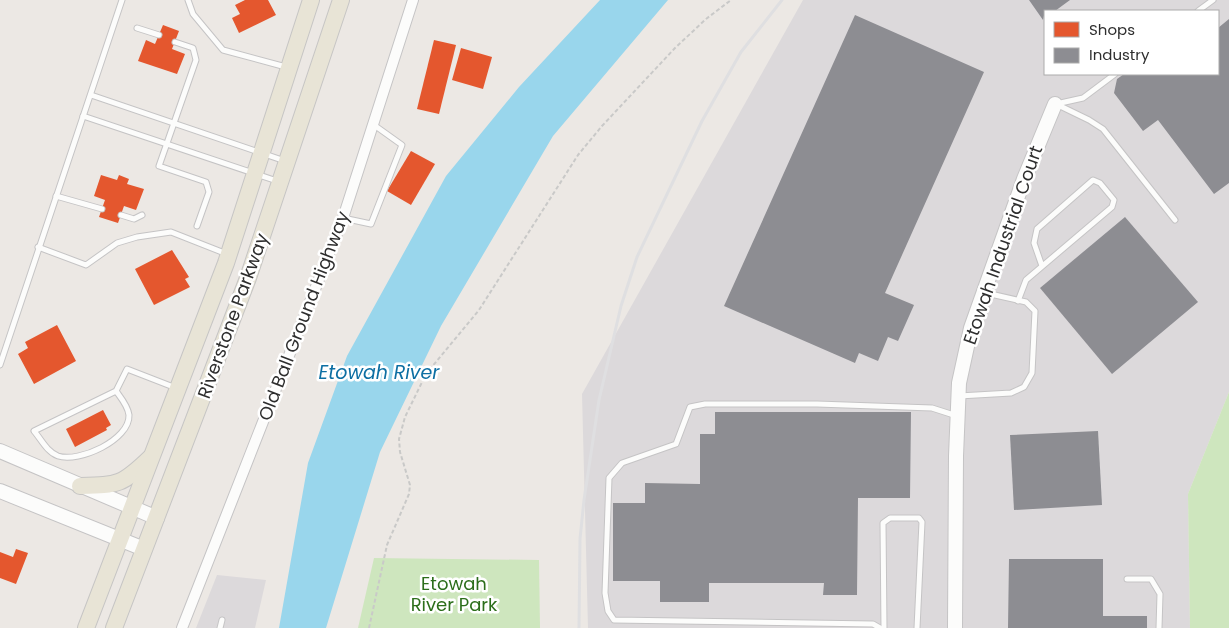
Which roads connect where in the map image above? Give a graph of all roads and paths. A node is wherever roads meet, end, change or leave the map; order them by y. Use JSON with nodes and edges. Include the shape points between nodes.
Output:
{"nodes":[{"id":1,"x":122,"y":0,"type":"edge"},
{"id":2,"x":188,"y":0,"type":"edge"},
{"id":3,"x":311,"y":0,"type":"edge"},
{"id":4,"x":341,"y":0,"type":"edge"},
{"id":5,"x":413,"y":0,"type":"edge"},
{"id":6,"x":730,"y":0,"type":"edge"},
{"id":7,"x":1213,"y":0,"type":"edge"},
{"id":8,"x":1199,"y":10,"type":"edge"},
{"id":9,"x":137,"y":28,"type":"dead end"},
{"id":10,"x":159,"y":35,"type":"dead end"},
{"id":11,"x":175,"y":42,"type":"dead end"},
{"id":12,"x":289,"y":67,"type":"junction"},
{"id":13,"x":1114,"y":75,"type":"edge"},
{"id":14,"x":90,"y":95,"type":"junction"},
{"id":15,"x":1055,"y":104,"type":"junction"},
{"id":16,"x":83,"y":116,"type":"junction"},
{"id":17,"x":174,"y":123,"type":"junction"},
{"id":18,"x":374,"y":125,"type":"junction"},
{"id":19,"x":167,"y":144,"type":"junction"},
{"id":20,"x":262,"y":153,"type":"junction"},
{"id":21,"x":288,"y":162,"type":"junction"},
{"id":22,"x":255,"y":173,"type":"junction"},
{"id":23,"x":281,"y":182,"type":"junction"},
{"id":24,"x":56,"y":196,"type":"junction"},
{"id":25,"x":102,"y":209,"type":"dead end"},
{"id":26,"x":121,"y":215,"type":"dead end"},
{"id":27,"x":142,"y":215,"type":"dead end"},
{"id":28,"x":343,"y":218,"type":"junction"},
{"id":29,"x":1175,"y":220,"type":"dead end"},
{"id":30,"x":197,"y":226,"type":"dead end"},
{"id":31,"x":38,"y":247,"type":"junction"},
{"id":32,"x":229,"y":254,"type":"junction"},
{"id":33,"x":1042,"y":266,"type":"junction"},
{"id":34,"x":984,"y":293,"type":"junction"},
{"id":35,"x":1018,"y":301,"type":"junction"},
{"id":36,"x":0,"y":365,"type":"edge"},
{"id":37,"x":179,"y":389,"type":"junction"},
{"id":38,"x":116,"y":391,"type":"junction"},
{"id":39,"x":959,"y":396,"type":"junction"},
{"id":40,"x":958,"y":416,"type":"junction"},
{"id":41,"x":0,"y":451,"type":"edge"},
{"id":42,"x":154,"y":454,"type":"junction"},
{"id":43,"x":80,"y":486,"type":"junction"},
{"id":44,"x":0,"y":491,"type":"edge"},
{"id":45,"x":133,"y":508,"type":"junction"},
{"id":46,"x":157,"y":518,"type":"junction"},
{"id":47,"x":120,"y":540,"type":"junction"},
{"id":48,"x":144,"y":549,"type":"junction"},
{"id":49,"x":1127,"y":579,"type":"dead end"},
{"id":50,"x":222,"y":620,"type":"dead end"},
{"id":51,"x":86,"y":628,"type":"edge"},
{"id":52,"x":114,"y":628,"type":"edge"},
{"id":53,"x":182,"y":628,"type":"edge"},
{"id":54,"x":220,"y":628,"type":"edge"},
{"id":55,"x":369,"y":628,"type":"edge"},
{"id":56,"x":882,"y":628,"type":"edge"},
{"id":57,"x":917,"y":628,"type":"edge"},
{"id":58,"x":955,"y":628,"type":"edge"},
{"id":59,"x":1159,"y":628,"type":"edge"}],
"edges":[{"from":1,"to":14,"type":"lane"},
{"from":2,"to":12,"type":"lane","via":[[193,14],[223,50]]},
{"from":3,"to":12,"type":"main road","name":"Riverstone Parkway"},
{"from":4,"to":21,"type":"main road","name":"Riverstone Parkway"},
{"from":5,"to":18,"type":"street","name":"Old Ball Ground Highway"},
{"from":6,"to":55,"type":"path","via":[[675,48],[578,155],[479,310],[426,374],[399,439],[410,484],[409,494],[387,545]]},
{"from":7,"to":8,"type":"lane"},
{"from":9,"to":10,"type":"lane"},
{"from":11,"to":17,"type":"lane","via":[[193,48],[196,60]]},
{"from":12,"to":20,"type":"main road","name":"Riverstone Parkway"},
{"from":13,"to":15,"type":"lane","via":[[1083,98]]},
{"from":14,"to":16,"type":"lane"},
{"from":14,"to":17,"type":"lane"},
{"from":15,"to":29,"type":"lane","via":[[1103,129]]},
{"from":15,"to":34,"type":"street","name":"Etowah Industrial Court","via":[[1024,179]]},
{"from":16,"to":19,"type":"lane"},
{"from":16,"to":24,"type":"lane"},
{"from":17,"to":19,"type":"lane"},
{"from":17,"to":20,"type":"lane"},
{"from":18,"to":28,"type":"street","name":"Old Ball Ground Highway"},
{"from":18,"to":28,"type":"lane","via":[[402,145],[371,224]]},
{"from":19,"to":22,"type":"lane"},
{"from":19,"to":30,"type":"lane","via":[[159,166],[206,182],[209,192]]},
{"from":20,"to":21,"type":"lane"},
{"from":20,"to":22,"type":"main road","name":"Riverstone Parkway"},
{"from":21,"to":23,"type":"main road","name":"Riverstone Parkway"},
{"from":22,"to":23,"type":"lane"},
{"from":22,"to":32,"type":"main road","name":"Riverstone Parkway"},
{"from":23,"to":46,"type":"main road","name":"Riverstone Parkway","via":[[225,341]]},
{"from":24,"to":25,"type":"lane"},
{"from":24,"to":31,"type":"lane"},
{"from":26,"to":27,"type":"lane","via":[[134,218]]},
{"from":28,"to":53,"type":"street","name":"Old Ball Ground Highway"},
{"from":31,"to":32,"type":"lane","via":[[86,265],[117,243],[171,232]]},
{"from":31,"to":36,"type":"lane"},
{"from":32,"to":37,"type":"main road","name":"Riverstone Parkway"},
{"from":33,"to":33,"type":"lane","via":[[1112,207],[1114,200],[1100,183],[1093,180],[1037,229],[1034,243]]},
{"from":33,"to":35,"type":"lane","via":[[1026,280]]},
{"from":34,"to":35,"type":"lane"},
{"from":34,"to":39,"type":"street","name":"Etowah Industrial Court","via":[[972,328]]},
{"from":35,"to":39,"type":"lane","via":[[1030,305],[1037,315],[1029,381],[1011,393]]},
{"from":37,"to":38,"type":"lane","via":[[127,369]]},
{"from":37,"to":42,"type":"main road","name":"Riverstone Parkway"},
{"from":38,"to":38,"type":"lane","via":[[50,423],[34,431],[50,451],[59,456],[77,457],[116,439],[128,424],[129,414]]},
{"from":39,"to":40,"type":"street","name":"Etowah Industrial Court"},
{"from":40,"to":56,"type":"lane","via":[[932,408],[704,404],[690,407],[676,444],[622,463],[609,478],[605,593],[608,611],[614,620],[873,624]]},
{"from":40,"to":58,"type":"street","name":"Etowah Industrial Court"},
{"from":41,"to":43,"type":"street"},
{"from":42,"to":43,"type":"main road","via":[[125,481]]},
{"from":42,"to":45,"type":"main road","name":"Riverstone Parkway"},
{"from":43,"to":45,"type":"street"},
{"from":44,"to":47,"type":"street"},
{"from":45,"to":46,"type":"street"},
{"from":45,"to":47,"type":"main road","name":"Riverstone Parkway"},
{"from":46,"to":48,"type":"main road","name":"Riverstone Parkway"},
{"from":47,"to":48,"type":"street"},
{"from":47,"to":51,"type":"main road","name":"Riverstone Parkway"},
{"from":48,"to":52,"type":"main road","name":"Riverstone Parkway"},
{"from":49,"to":59,"type":"lane","via":[[1151,580],[1156,586],[1160,594]]},
{"from":50,"to":54,"type":"lane"},
{"from":56,"to":57,"type":"lane","via":[[883,523],[890,518],[919,518],[922,522]]}]}
